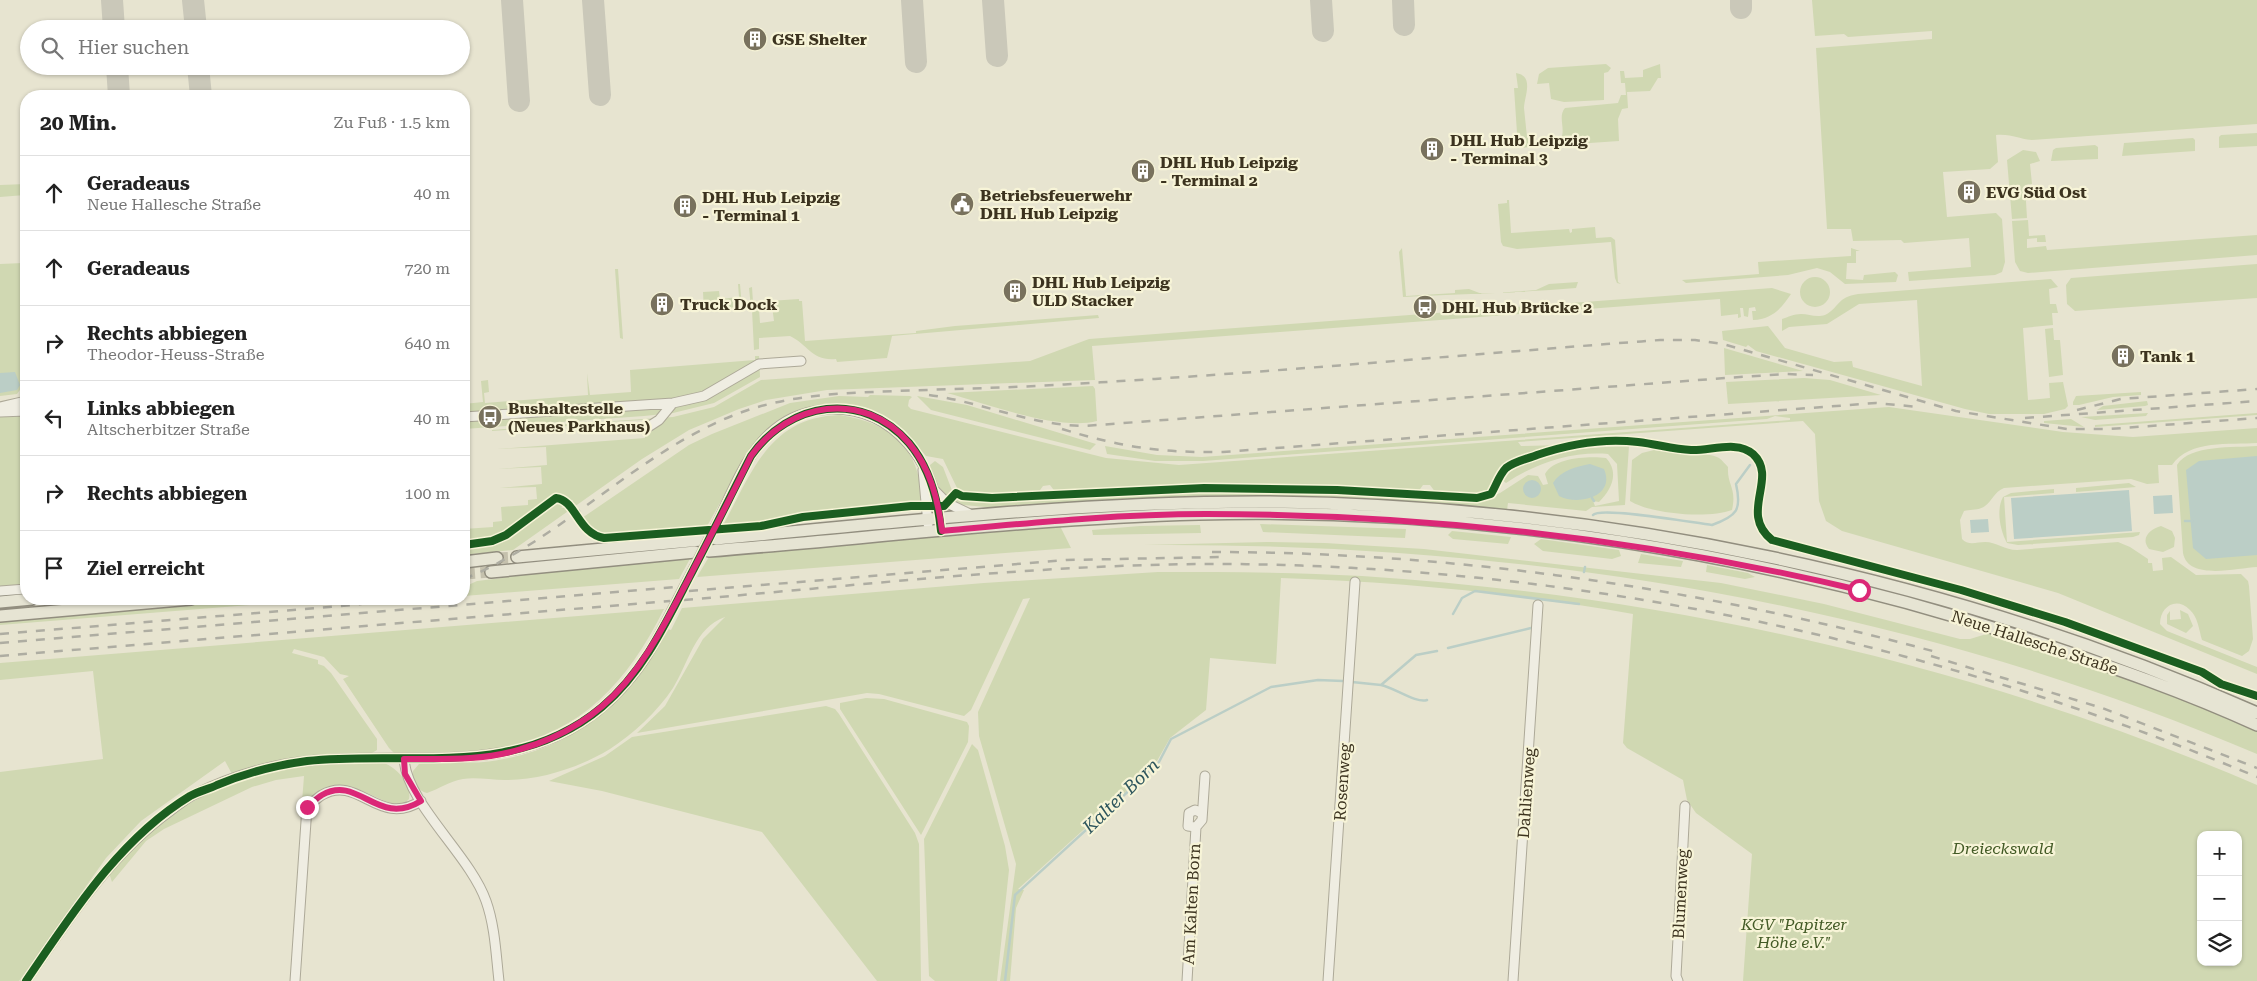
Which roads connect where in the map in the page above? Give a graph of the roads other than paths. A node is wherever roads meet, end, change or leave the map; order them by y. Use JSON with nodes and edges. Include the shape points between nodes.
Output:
{"nodes":[{"id":1,"x":801,"y":361,"type":"dead end"},
{"id":2,"x":20,"y":402,"type":"edge"},
{"id":3,"x":673,"y":403,"type":"junction"},
{"id":4,"x":0,"y":407,"type":"edge"},
{"id":5,"x":20,"y":411,"type":"edge"},
{"id":6,"x":0,"y":412,"type":"edge"},
{"id":7,"x":470,"y":417,"type":"edge"},
{"id":8,"x":645,"y":429,"type":"dead end"},
{"id":9,"x":922,"y":462,"type":"junction"},
{"id":10,"x":934,"y":490,"type":"junction"},
{"id":11,"x":972,"y":514,"type":"junction"},
{"id":12,"x":940,"y":517,"type":"junction"},
{"id":13,"x":927,"y":518,"type":"junction"},
{"id":14,"x":942,"y":531,"type":"junction"},
{"id":15,"x":929,"y":532,"type":"junction"},
{"id":16,"x":716,"y":539,"type":"dead end"},
{"id":17,"x":701,"y":540,"type":"dead end"},
{"id":18,"x":709,"y":551,"type":"dead end"},
{"id":19,"x":695,"y":552,"type":"dead end"},
{"id":20,"x":517,"y":556,"type":"tunnel mouth"},
{"id":21,"x":497,"y":558,"type":"tunnel mouth"},
{"id":22,"x":470,"y":561,"type":"edge"},
{"id":23,"x":491,"y":572,"type":"tunnel mouth"},
{"id":24,"x":1807,"y":572,"type":"junction"},
{"id":25,"x":1355,"y":582,"type":"dead end"},
{"id":26,"x":20,"y":589,"type":"edge"},
{"id":27,"x":0,"y":591,"type":"edge"},
{"id":28,"x":20,"y":600,"type":"edge"},
{"id":29,"x":0,"y":602,"type":"edge"},
{"id":30,"x":77,"y":605,"type":"edge"},
{"id":31,"x":1538,"y":605,"type":"dead end"},
{"id":32,"x":0,"y":616,"type":"edge"},
{"id":33,"x":2257,"y":713,"type":"edge"},
{"id":34,"x":2257,"y":725,"type":"edge"},
{"id":35,"x":404,"y":759,"type":"junction"},
{"id":36,"x":1205,"y":776,"type":"dead end"},
{"id":37,"x":421,"y":801,"type":"junction"},
{"id":38,"x":1685,"y":806,"type":"dead end"},
{"id":39,"x":1202,"y":813,"type":"junction"},
{"id":40,"x":1196,"y":827,"type":"junction"},
{"id":41,"x":26,"y":981,"type":"edge"},
{"id":42,"x":294,"y":981,"type":"edge"},
{"id":43,"x":499,"y":981,"type":"edge"},
{"id":44,"x":1187,"y":981,"type":"edge"},
{"id":45,"x":1328,"y":981,"type":"edge"},
{"id":46,"x":1513,"y":981,"type":"edge"},
{"id":47,"x":1678,"y":981,"type":"edge"}],
"edges":[{"from":1,"to":3,"type":"street","via":[[759,364],[704,396]]},
{"from":2,"to":4,"type":"street"},
{"from":3,"to":7,"type":"street"},
{"from":3,"to":8,"type":"street","via":[[659,420]]},
{"from":5,"to":6,"type":"street"},
{"from":9,"to":10,"type":"street"},
{"from":9,"to":13,"type":"street"},
{"from":9,"to":35,"type":"street","bridge":true,"via":[[908,442],[879,419],[844,409],[808,412],[792,418],[762,441],[751,456],[647,656],[618,692],[590,716],[561,734],[526,748],[496,755]]},
{"from":10,"to":11,"type":"street","via":[[947,502]]},
{"from":10,"to":12,"type":"street"},
{"from":11,"to":12,"type":"main road"},
{"from":11,"to":24,"type":"main road","via":[[1186,503],[1428,509],[1568,523],[1675,539]]},
{"from":12,"to":13,"type":"main road"},
{"from":12,"to":14,"type":"street"},
{"from":13,"to":15,"type":"street"},
{"from":13,"to":16,"type":"main road"},
{"from":14,"to":15,"type":"main road"},
{"from":14,"to":24,"type":"main road","via":[[1101,518],[1203,514],[1333,516],[1430,521],[1605,540]]},
{"from":15,"to":18,"type":"main road"},
{"from":17,"to":20,"type":"main road"},
{"from":19,"to":23,"type":"main road"},
{"from":21,"to":22,"type":"main road"},
{"from":24,"to":33,"type":"main road","name":"Neue Hallesche Straße","via":[[1998,617],[2152,669]]},
{"from":24,"to":34,"type":"main road","name":"Neue Hallesche Straße","via":[[2020,636],[2148,680]]},
{"from":25,"to":45,"type":"street","name":"Rosenweg"},
{"from":26,"to":27,"type":"street"},
{"from":28,"to":29,"type":"main road"},
{"from":30,"to":32,"type":"main road"},
{"from":31,"to":46,"type":"street","name":"Dahlienweg"},
{"from":35,"to":37,"type":"street","via":[[405,774]]},
{"from":35,"to":41,"type":"street","via":[[307,761],[245,774],[191,796],[146,829],[104,874]]},
{"from":36,"to":39,"type":"street","name":"Am Kalten Born"},
{"from":37,"to":42,"type":"street","via":[[412,807],[395,810],[384,808],[350,790],[338,790],[323,794],[307,807]]},
{"from":37,"to":43,"type":"street","via":[[474,877],[486,902]]},
{"from":38,"to":47,"type":"street","name":"Blumenweg"},
{"from":39,"to":40,"type":"street","name":"Am Kalten Born","via":[[1202,820]]},
{"from":39,"to":40,"type":"street","name":"Am Kalten Born","via":[[1195,810],[1189,813],[1188,826]]},
{"from":40,"to":44,"type":"street","name":"Am Kalten Born"}]}
